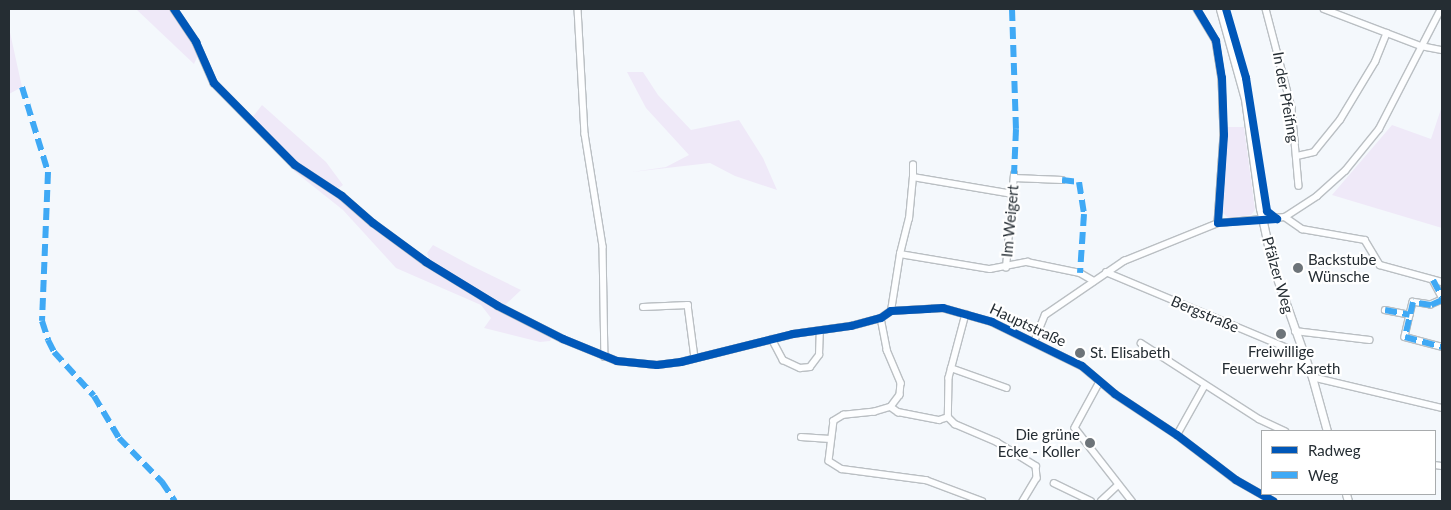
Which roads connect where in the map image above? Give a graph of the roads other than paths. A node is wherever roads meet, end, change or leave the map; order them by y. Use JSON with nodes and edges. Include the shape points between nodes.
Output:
{"nodes":[{"id":1,"x":174,"y":9,"type":"edge"},
{"id":2,"x":578,"y":9,"type":"edge"},
{"id":3,"x":1197,"y":9,"type":"edge"},
{"id":4,"x":1266,"y":9,"type":"edge"},
{"id":5,"x":1324,"y":9,"type":"edge"},
{"id":6,"x":1441,"y":9,"type":"edge"},
{"id":7,"x":1221,"y":11,"type":"edge"},
{"id":8,"x":1387,"y":33,"type":"junction"},
{"id":9,"x":1421,"y":46,"type":"junction"},
{"id":10,"x":1442,"y":50,"type":"edge"},
{"id":11,"x":1296,"y":156,"type":"junction"},
{"id":12,"x":913,"y":165,"type":"dead end"},
{"id":13,"x":913,"y":177,"type":"junction"},
{"id":14,"x":1062,"y":180,"type":"dead end"},
{"id":15,"x":1300,"y":186,"type":"dead end"},
{"id":16,"x":1012,"y":194,"type":"junction"},
{"id":17,"x":1285,"y":217,"type":"junction"},
{"id":18,"x":1262,"y":220,"type":"junction"},
{"id":19,"x":1218,"y":223,"type":"junction"},
{"id":20,"x":900,"y":254,"type":"junction"},
{"id":21,"x":1006,"y":268,"type":"junction"},
{"id":22,"x":1106,"y":272,"type":"junction"},
{"id":23,"x":1433,"y":280,"type":"junction"},
{"id":24,"x":1094,"y":281,"type":"junction"},
{"id":25,"x":1442,"y":282,"type":"edge"},
{"id":26,"x":1442,"y":298,"type":"edge"},
{"id":27,"x":643,"y":307,"type":"dead end"},
{"id":28,"x":1385,"y":310,"type":"dead end"},
{"id":29,"x":891,"y":311,"type":"junction"},
{"id":30,"x":966,"y":314,"type":"junction"},
{"id":31,"x":1410,"y":314,"type":"junction"},
{"id":32,"x":881,"y":318,"type":"junction"},
{"id":33,"x":1295,"y":331,"type":"junction"},
{"id":34,"x":820,"y":332,"type":"junction"},
{"id":35,"x":772,"y":339,"type":"junction"},
{"id":36,"x":1369,"y":340,"type":"dead end"},
{"id":37,"x":1034,"y":342,"type":"junction"},
{"id":38,"x":1141,"y":344,"type":"dead end"},
{"id":39,"x":1442,"y":347,"type":"edge"},
{"id":40,"x":1304,"y":355,"type":"junction"},
{"id":41,"x":605,"y":357,"type":"junction"},
{"id":42,"x":695,"y":358,"type":"junction"},
{"id":43,"x":952,"y":368,"type":"junction"},
{"id":44,"x":1312,"y":378,"type":"junction"},
{"id":45,"x":1100,"y":382,"type":"junction"},
{"id":46,"x":1205,"y":384,"type":"junction"},
{"id":47,"x":1007,"y":388,"type":"dead end"},
{"id":48,"x":891,"y":407,"type":"junction"},
{"id":49,"x":1442,"y":408,"type":"edge"},
{"id":50,"x":948,"y":417,"type":"junction"},
{"id":51,"x":1283,"y":430,"type":"edge"},
{"id":52,"x":1327,"y":430,"type":"edge"},
{"id":53,"x":1177,"y":435,"type":"junction"},
{"id":54,"x":801,"y":436,"type":"dead end"},
{"id":55,"x":830,"y":439,"type":"junction"},
{"id":56,"x":1054,"y":483,"type":"dead end"},
{"id":57,"x":1118,"y":485,"type":"junction"},
{"id":58,"x":1264,"y":497,"type":"edge"},
{"id":59,"x":982,"y":501,"type":"edge"},
{"id":60,"x":1023,"y":501,"type":"edge"},
{"id":61,"x":1091,"y":501,"type":"edge"},
{"id":62,"x":1101,"y":501,"type":"edge"},
{"id":63,"x":1132,"y":501,"type":"edge"},
{"id":64,"x":1273,"y":501,"type":"edge"}],
"edges":[{"from":1,"to":41,"type":"street","via":[[196,42],[214,83],[295,165],[342,196],[426,262],[526,321]]},
{"from":2,"to":41,"type":"street","via":[[585,134],[604,248]]},
{"from":3,"to":19,"type":"street","via":[[1216,41],[1222,78],[1224,135]]},
{"from":4,"to":11,"type":"street","name":"In der Pfeifing","via":[[1286,81]]},
{"from":5,"to":8,"type":"street"},
{"from":6,"to":9,"type":"street"},
{"from":7,"to":18,"type":"street","name":"Pfälzer Weg","via":[[1245,99]]},
{"from":8,"to":9,"type":"street"},
{"from":8,"to":11,"type":"street","via":[[1375,62],[1340,120],[1314,152]]},
{"from":9,"to":10,"type":"street"},
{"from":9,"to":17,"type":"street","via":[[1386,117],[1369,143],[1324,190]]},
{"from":11,"to":15,"type":"street","name":"In der Pfeifing"},
{"from":12,"to":13,"type":"street"},
{"from":13,"to":16,"type":"street"},
{"from":13,"to":20,"type":"street","via":[[909,218]]},
{"from":14,"to":16,"type":"street","name":"Im Weigert","via":[[1014,176]]},
{"from":16,"to":21,"type":"street","name":"Im Weigert"},
{"from":17,"to":18,"type":"street"},
{"from":17,"to":23,"type":"street","via":[[1302,229],[1365,240],[1380,265]]},
{"from":18,"to":19,"type":"street"},
{"from":18,"to":33,"type":"street","name":"Pfälzer Weg","via":[[1280,293]]},
{"from":19,"to":22,"type":"street","via":[[1124,261]]},
{"from":20,"to":21,"type":"street","via":[[990,269]]},
{"from":20,"to":29,"type":"street"},
{"from":21,"to":24,"type":"street","via":[[1027,262],[1080,273]]},
{"from":22,"to":24,"type":"street"},
{"from":22,"to":40,"type":"street","name":"Bergstraße"},
{"from":23,"to":25,"type":"street"},
{"from":23,"to":26,"type":"street"},
{"from":24,"to":37,"type":"street","via":[[1045,315]]},
{"from":26,"to":31,"type":"street","via":[[1431,305],[1413,302]]},
{"from":27,"to":42,"type":"street","via":[[688,306]]},
{"from":28,"to":31,"type":"street"},
{"from":29,"to":30,"type":"street","name":"Hauptstraße","via":[[943,308]]},
{"from":29,"to":32,"type":"street"},
{"from":30,"to":37,"type":"street","name":"Hauptstraße","via":[[992,322]]},
{"from":30,"to":43,"type":"street"},
{"from":31,"to":39,"type":"street","via":[[1405,337]]},
{"from":32,"to":34,"type":"street"},
{"from":32,"to":48,"type":"street","via":[[887,350],[901,383],[900,395]]},
{"from":33,"to":36,"type":"street","name":"Pfälzer Weg"},
{"from":33,"to":40,"type":"street","name":"Pfälzer Weg"},
{"from":34,"to":35,"type":"street"},
{"from":34,"to":35,"type":"street","via":[[819,354],[810,367],[800,368],[783,360]]},
{"from":35,"to":42,"type":"street"},
{"from":37,"to":45,"type":"street","name":"Hauptstraße","via":[[1082,366]]},
{"from":38,"to":46,"type":"street"},
{"from":40,"to":44,"type":"street","name":"Pfälzer Weg"},
{"from":41,"to":42,"type":"street","via":[[633,364]]},
{"from":43,"to":47,"type":"street"},
{"from":43,"to":50,"type":"street"},
{"from":44,"to":49,"type":"street"},
{"from":44,"to":52,"type":"street","name":"Pfälzer Weg"},
{"from":45,"to":53,"type":"street","name":"Hauptstraße"},
{"from":45,"to":57,"type":"street","via":[[1075,428]]},
{"from":46,"to":51,"type":"street"},
{"from":46,"to":53,"type":"street"},
{"from":48,"to":50,"type":"street","via":[[898,412],[939,420]]},
{"from":48,"to":55,"type":"street","via":[[838,418],[832,425]]},
{"from":50,"to":60,"type":"street","via":[[955,424],[997,442],[1036,466],[1037,478]]},
{"from":53,"to":58,"type":"street","name":"Hauptstraße","via":[[1224,472]]},
{"from":54,"to":55,"type":"street"},
{"from":55,"to":59,"type":"street","via":[[828,458],[837,468],[926,480]]},
{"from":56,"to":61,"type":"street"},
{"from":57,"to":62,"type":"street"},
{"from":57,"to":63,"type":"street"},
{"from":58,"to":64,"type":"street","name":"Hauptstraße"}]}
